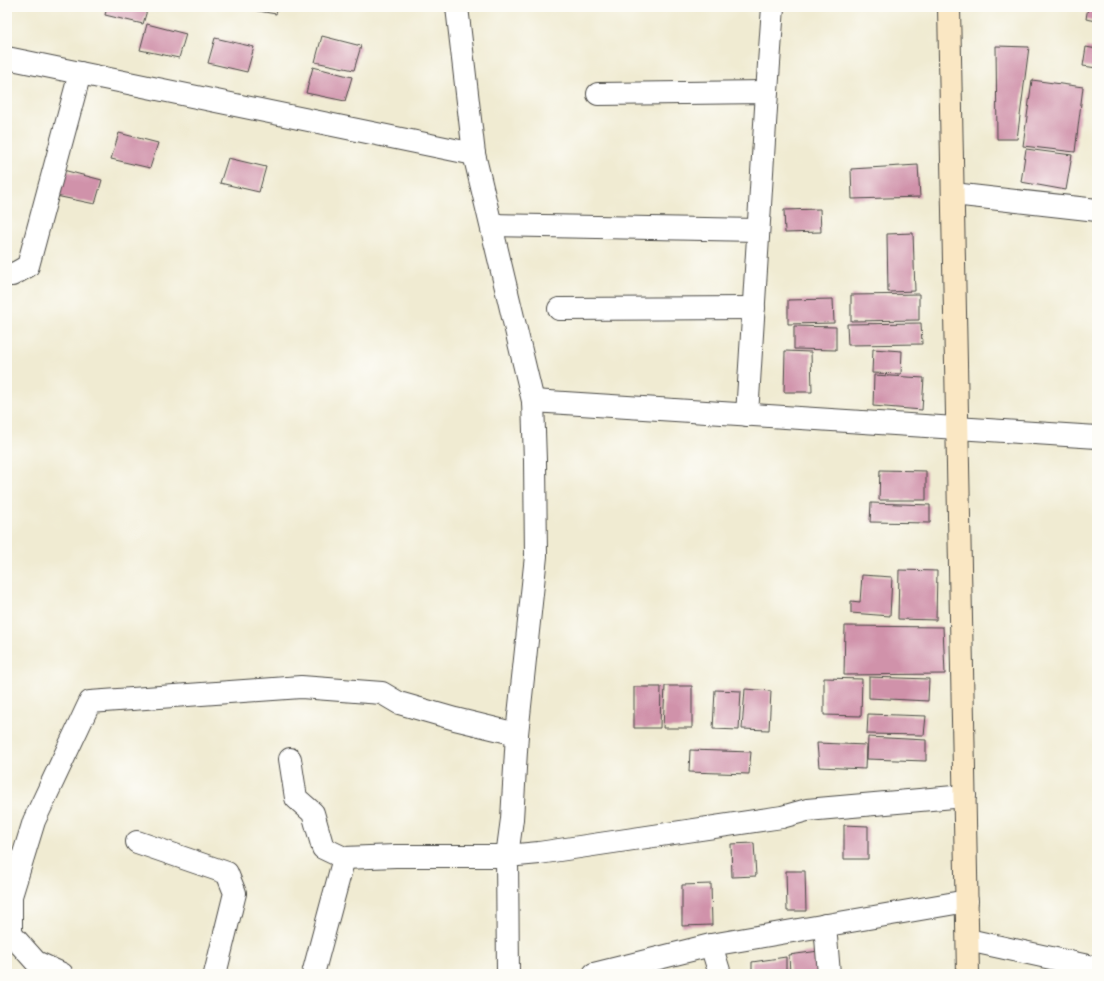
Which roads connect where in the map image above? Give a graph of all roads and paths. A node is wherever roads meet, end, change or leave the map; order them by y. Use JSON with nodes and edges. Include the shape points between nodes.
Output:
{"nodes":[{"id":1,"x":457,"y":7,"type":"edge"},
{"id":2,"x":773,"y":7,"type":"edge"},
{"id":3,"x":949,"y":7,"type":"edge"},
{"id":4,"x":7,"y":58,"type":"edge"},
{"id":5,"x":80,"y":73,"type":"junction"},
{"id":6,"x":767,"y":92,"type":"junction"},
{"id":7,"x":598,"y":94,"type":"dead end"},
{"id":8,"x":474,"y":154,"type":"junction"},
{"id":9,"x":953,"y":194,"type":"junction"},
{"id":10,"x":1097,"y":210,"type":"edge"},
{"id":11,"x":492,"y":225,"type":"junction"},
{"id":12,"x":758,"y":230,"type":"junction"},
{"id":13,"x":7,"y":273,"type":"edge"},
{"id":14,"x":754,"y":308,"type":"junction"},
{"id":15,"x":559,"y":309,"type":"dead end"},
{"id":16,"x":533,"y":402,"type":"junction"},
{"id":17,"x":747,"y":415,"type":"junction"},
{"id":18,"x":958,"y":429,"type":"junction"},
{"id":19,"x":1097,"y":437,"type":"edge"},
{"id":20,"x":517,"y":734,"type":"junction"},
{"id":21,"x":290,"y":759,"type":"dead end"},
{"id":22,"x":965,"y":796,"type":"junction"},
{"id":23,"x":137,"y":842,"type":"dead end"},
{"id":24,"x":507,"y":856,"type":"junction"},
{"id":25,"x":344,"y":858,"type":"junction"},
{"id":26,"x":967,"y":901,"type":"junction"},
{"id":27,"x":825,"y":925,"type":"junction"},
{"id":28,"x":968,"y":940,"type":"junction"},
{"id":29,"x":712,"y":945,"type":"junction"},
{"id":30,"x":1097,"y":968,"type":"edge"},
{"id":31,"x":62,"y":974,"type":"edge"},
{"id":32,"x":215,"y":974,"type":"edge"},
{"id":33,"x":313,"y":974,"type":"edge"},
{"id":34,"x":508,"y":974,"type":"edge"},
{"id":35,"x":594,"y":974,"type":"edge"},
{"id":36,"x":720,"y":974,"type":"edge"},
{"id":37,"x":829,"y":974,"type":"edge"},
{"id":38,"x":968,"y":974,"type":"edge"}],
"edges":[{"from":1,"to":8,"type":"street"},
{"from":2,"to":6,"type":"street"},
{"from":3,"to":9,"type":"main road"},
{"from":4,"to":5,"type":"street"},
{"from":5,"to":8,"type":"street"},
{"from":5,"to":13,"type":"street","via":[[28,266],[12,275]]},
{"from":6,"to":7,"type":"street"},
{"from":6,"to":12,"type":"street"},
{"from":8,"to":11,"type":"street"},
{"from":9,"to":10,"type":"street"},
{"from":9,"to":18,"type":"main road"},
{"from":11,"to":12,"type":"street"},
{"from":11,"to":16,"type":"street"},
{"from":12,"to":14,"type":"street"},
{"from":14,"to":15,"type":"street"},
{"from":14,"to":17,"type":"street"},
{"from":16,"to":17,"type":"street"},
{"from":16,"to":20,"type":"street","via":[[536,556]]},
{"from":17,"to":18,"type":"street"},
{"from":18,"to":19,"type":"street"},
{"from":18,"to":22,"type":"main road"},
{"from":20,"to":24,"type":"street"},
{"from":20,"to":31,"type":"street","via":[[399,703],[382,693],[301,687],[90,702],[34,822],[11,896],[11,934],[36,962]]},
{"from":21,"to":25,"type":"street","via":[[296,798],[313,813],[323,848]]},
{"from":22,"to":24,"type":"street","via":[[807,810],[782,817]]},
{"from":22,"to":26,"type":"main road"},
{"from":23,"to":32,"type":"street","via":[[227,873],[235,893]]},
{"from":24,"to":25,"type":"street"},
{"from":24,"to":34,"type":"street"},
{"from":25,"to":33,"type":"street"},
{"from":26,"to":27,"type":"street"},
{"from":26,"to":28,"type":"main road"},
{"from":27,"to":29,"type":"street"},
{"from":27,"to":37,"type":"street"},
{"from":28,"to":30,"type":"street"},
{"from":28,"to":38,"type":"main road"},
{"from":29,"to":35,"type":"street"},
{"from":29,"to":36,"type":"street"}]}
